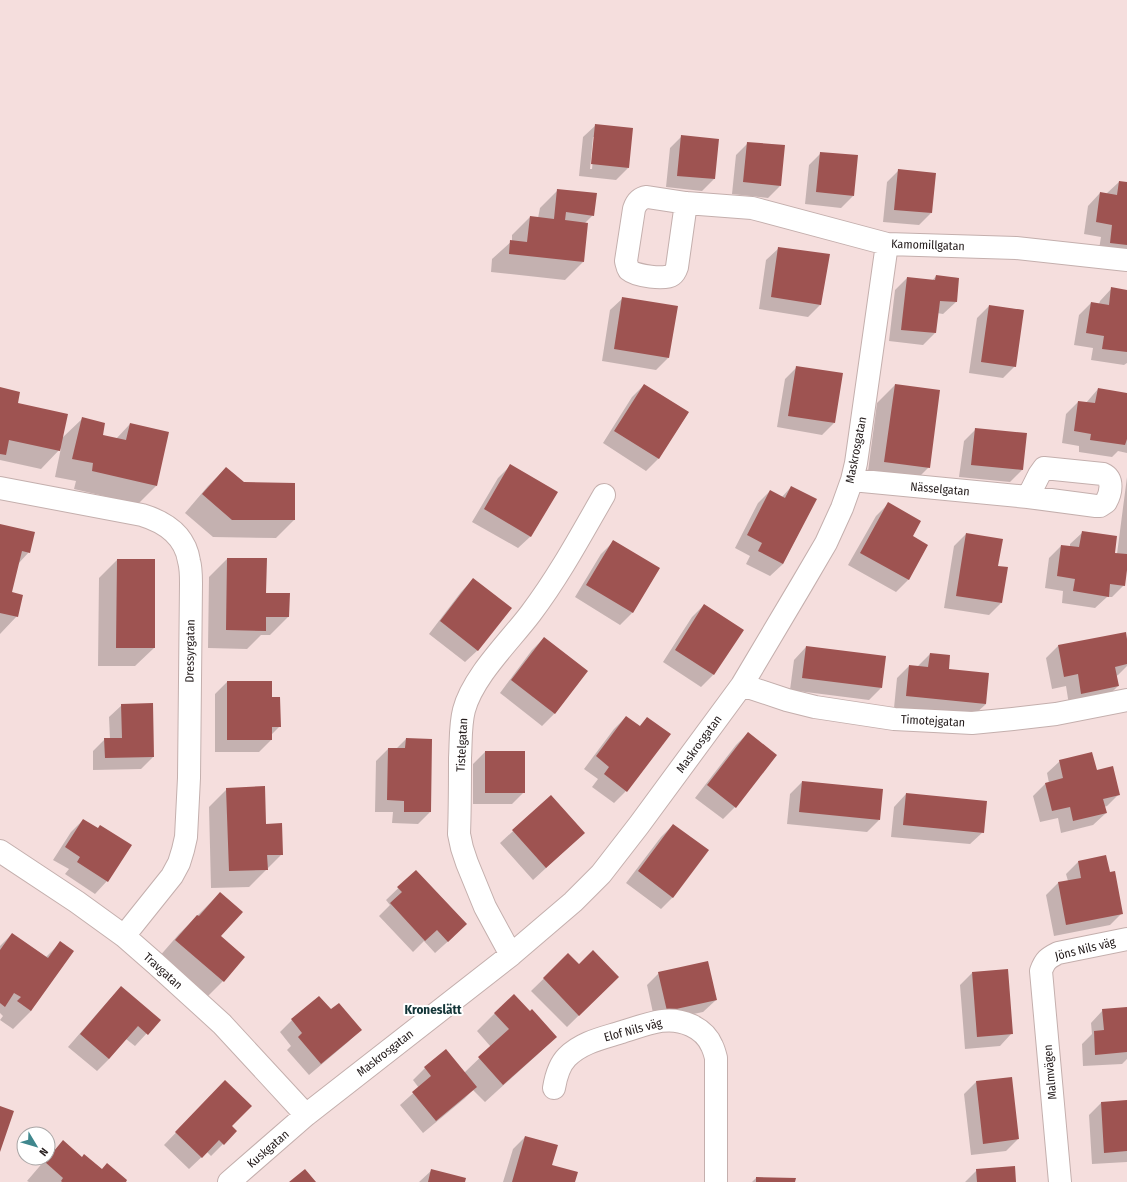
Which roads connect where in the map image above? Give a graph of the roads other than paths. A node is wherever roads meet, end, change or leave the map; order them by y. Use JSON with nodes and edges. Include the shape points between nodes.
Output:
{"nodes":[{"id":1,"x":686,"y":202,"type":"dead end"},
{"id":2,"x":887,"y":244,"type":"junction"},
{"id":3,"x":1127,"y":260,"type":"edge"},
{"id":4,"x":852,"y":480,"type":"junction"},
{"id":5,"x":0,"y":488,"type":"edge"},
{"id":6,"x":604,"y":495,"type":"dead end"},
{"id":7,"x":1028,"y":497,"type":"dead end"},
{"id":8,"x":742,"y":685,"type":"junction"},
{"id":9,"x":1127,"y":700,"type":"edge"},
{"id":10,"x":0,"y":851,"type":"edge"},
{"id":11,"x":124,"y":936,"type":"junction"},
{"id":12,"x":1127,"y":939,"type":"edge"},
{"id":13,"x":511,"y":955,"type":"junction"},
{"id":14,"x":1044,"y":963,"type":"joint"},
{"id":15,"x":554,"y":1088,"type":"dead end"},
{"id":16,"x":306,"y":1115,"type":"junction"},
{"id":17,"x":229,"y":1182,"type":"edge"},
{"id":18,"x":716,"y":1182,"type":"edge"},
{"id":19,"x":1060,"y":1182,"type":"edge"}],
"edges":[{"from":1,"to":2,"type":"street","name":"Kamomillgatan","via":[[752,208]]},
{"from":2,"to":3,"type":"street","name":"Kamomillgatan","via":[[1016,248]]},
{"from":2,"to":4,"type":"street","name":"Maskrosgatan"},
{"from":4,"to":7,"type":"street","name":"Nässelgatan"},
{"from":4,"to":8,"type":"street","name":"Maskrosgatan","via":[[826,543]]},
{"from":5,"to":11,"type":"street","name":"Dressyrgatan","via":[[154,519],[171,528],[186,548],[191,583],[189,778],[184,844],[172,876]]},
{"from":6,"to":13,"type":"street","name":"Tistelgatan","via":[[554,580],[531,614],[490,663],[468,697],[464,710],[461,728],[459,834],[485,907]]},
{"from":8,"to":9,"type":"street","name":"Timotejgatan","via":[[815,706],[894,719],[972,723],[1056,714]]},
{"from":8,"to":13,"type":"street","name":"Maskrosgatan","via":[[601,874],[573,902]]},
{"from":10,"to":11,"type":"street","name":"Travgatan"},
{"from":11,"to":16,"type":"street","name":"Travgatan","via":[[222,1024]]},
{"from":12,"to":14,"type":"street","name":"Jöns Nils väg","via":[[1058,953]]},
{"from":13,"to":16,"type":"street","name":"Maskrosgatan"},
{"from":14,"to":19,"type":"street","name":"Malmvägen","via":[[1041,980]]},
{"from":15,"to":18,"type":"street","name":"Elof Nils väg","via":[[559,1068],[566,1057],[593,1041],[662,1021],[681,1021],[694,1026],[712,1046],[716,1058]]},
{"from":16,"to":17,"type":"street","name":"Kuskgatan"}]}
